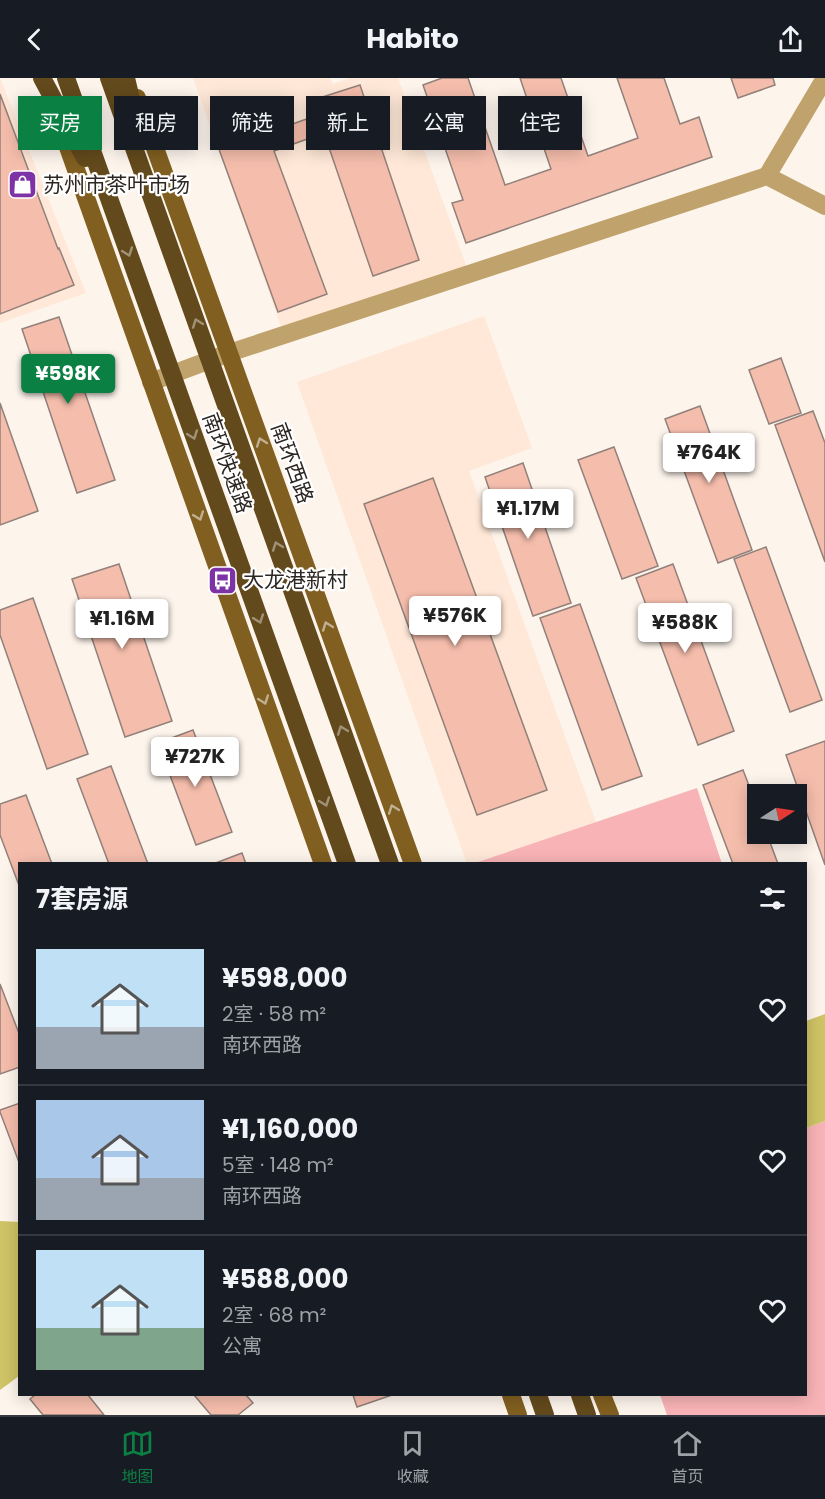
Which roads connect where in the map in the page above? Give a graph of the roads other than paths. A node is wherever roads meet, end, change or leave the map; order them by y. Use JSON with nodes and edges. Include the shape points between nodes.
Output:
{"nodes":[{"id":1,"x":42,"y":78,"type":"edge"},
{"id":2,"x":66,"y":78,"type":"edge"},
{"id":3,"x":109,"y":78,"type":"edge"},
{"id":4,"x":128,"y":78,"type":"edge"},
{"id":5,"x":825,"y":78,"type":"edge"},
{"id":6,"x":767,"y":176,"type":"junction"},
{"id":7,"x":153,"y":201,"type":"junction"},
{"id":8,"x":825,"y":206,"type":"edge"},
{"id":9,"x":114,"y":213,"type":"junction"},
{"id":10,"x":229,"y":353,"type":"junction"},
{"id":11,"x":151,"y":382,"type":"junction"},
{"id":12,"x":322,"y":862,"type":"edge"},
{"id":13,"x":346,"y":862,"type":"edge"},
{"id":14,"x":389,"y":862,"type":"edge"},
{"id":15,"x":412,"y":862,"type":"edge"},
{"id":16,"x":511,"y":1396,"type":"edge"},
{"id":17,"x":538,"y":1396,"type":"edge"},
{"id":18,"x":580,"y":1396,"type":"edge"},
{"id":19,"x":602,"y":1396,"type":"edge"},
{"id":20,"x":518,"y":1415,"type":"edge"},
{"id":21,"x":545,"y":1415,"type":"edge"},
{"id":22,"x":587,"y":1415,"type":"edge"},
{"id":23,"x":610,"y":1415,"type":"edge"}],
"edges":[{"from":1,"to":9,"type":"highway"},
{"from":1,"to":11,"type":"main road"},
{"from":2,"to":9,"type":"highway","name":"南环快速路"},
{"from":3,"to":7,"type":"highway","name":"南环快速路"},
{"from":4,"to":7,"type":"highway"},
{"from":4,"to":10,"type":"main road","name":"南环西路"},
{"from":5,"to":6,"type":"street"},
{"from":6,"to":8,"type":"street"},
{"from":6,"to":10,"type":"street"},
{"from":14,"to":7,"type":"highway","name":"南环快速路","one_way":true},
{"from":9,"to":13,"type":"highway","name":"南环快速路","one_way":true},
{"from":10,"to":11,"type":"street"},
{"from":15,"to":10,"type":"main road","name":"南环西路","one_way":true},
{"from":11,"to":12,"type":"main road","one_way":true},
{"from":16,"to":20,"type":"main road"},
{"from":17,"to":21,"type":"highway"},
{"from":18,"to":22,"type":"highway"},
{"from":19,"to":23,"type":"main road"}]}
